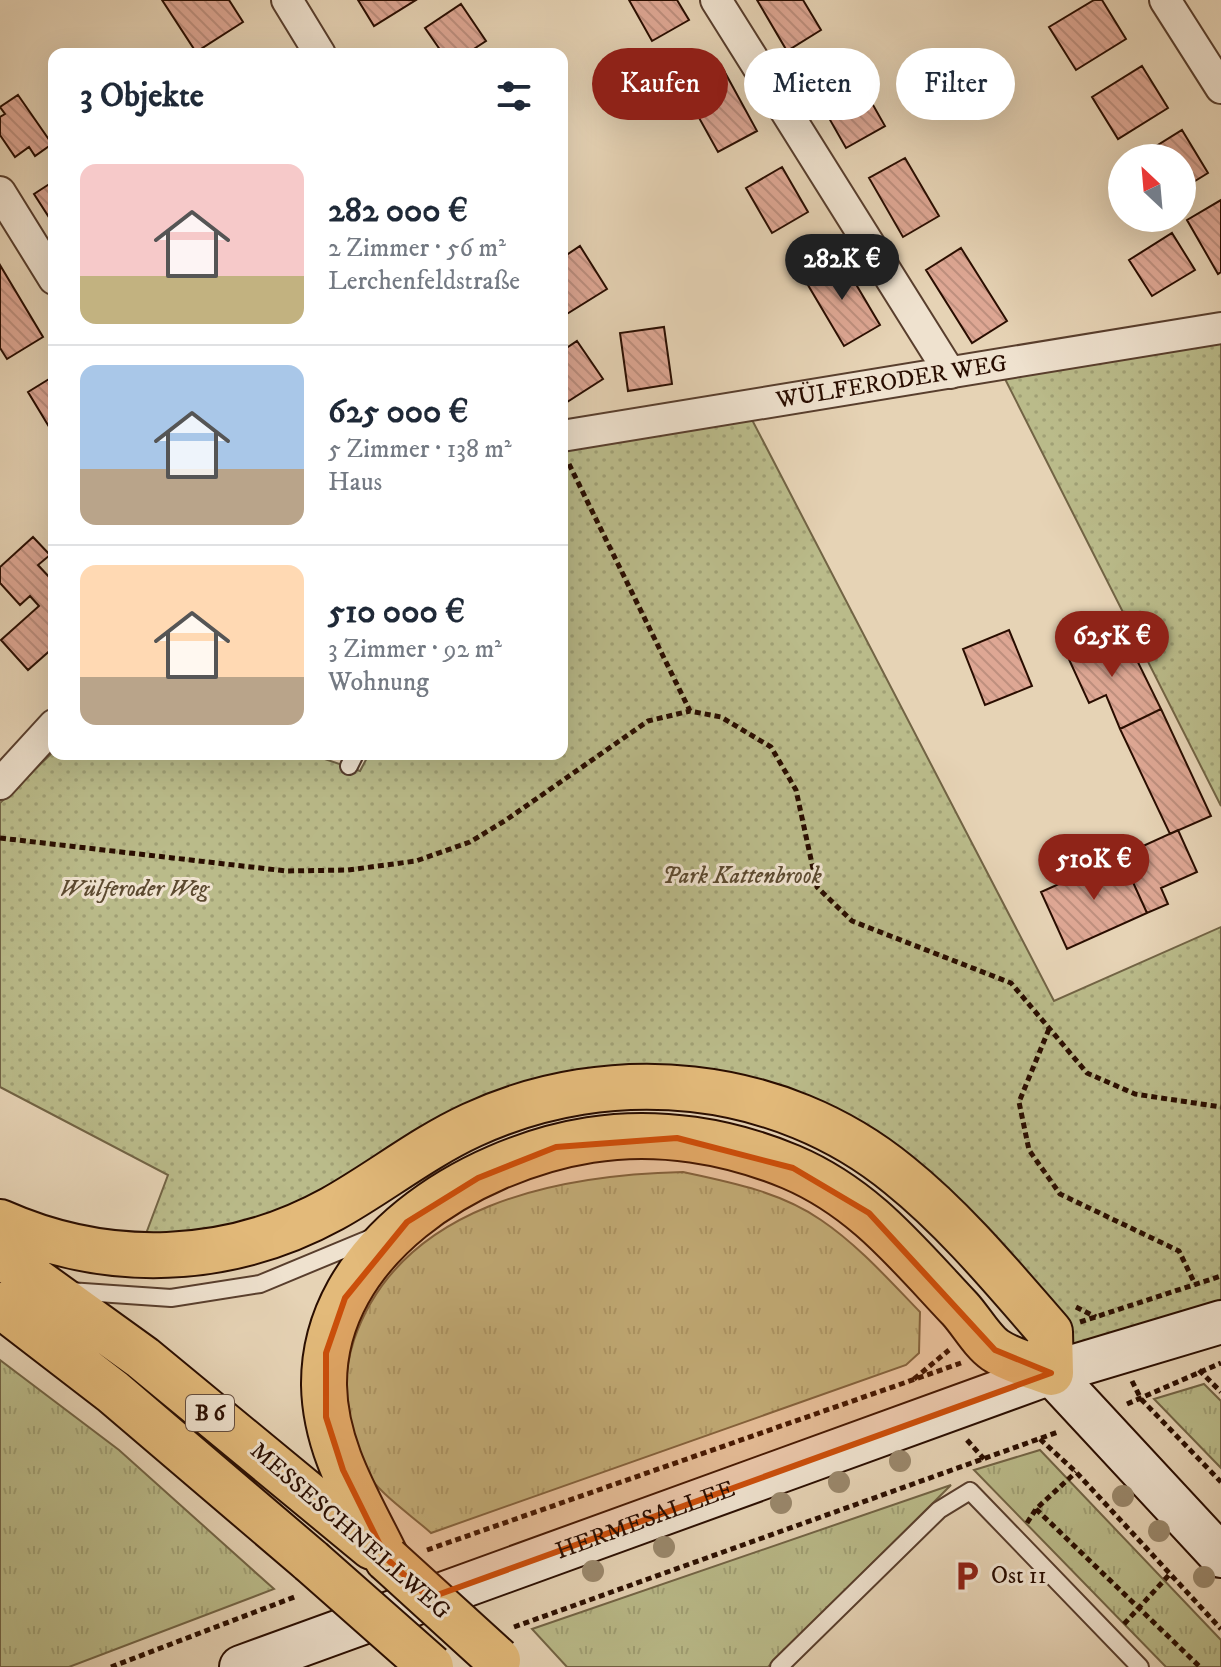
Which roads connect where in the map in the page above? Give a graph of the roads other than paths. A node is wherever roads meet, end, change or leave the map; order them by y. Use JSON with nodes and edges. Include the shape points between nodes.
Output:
{"nodes":[{"id":1,"x":287,"y":0,"type":"edge"},
{"id":2,"x":716,"y":0,"type":"edge"},
{"id":3,"x":1165,"y":0,"type":"edge"},
{"id":4,"x":316,"y":48,"type":"edge"},
{"id":5,"x":1221,"y":88,"type":"edge"},
{"id":6,"x":0,"y":192,"type":"edge"},
{"id":7,"x":48,"y":269,"type":"edge"},
{"id":8,"x":1221,"y":328,"type":"edge"},
{"id":9,"x":950,"y":373,"type":"junction"},
{"id":10,"x":568,"y":435,"type":"edge"},
{"id":11,"x":48,"y":732,"type":"edge"},
{"id":12,"x":0,"y":784,"type":"edge"},
{"id":13,"x":0,"y":1222,"type":"edge"},
{"id":14,"x":407,"y":1222,"type":"junction"},
{"id":15,"x":0,"y":1255,"type":"edge"},
{"id":16,"x":51,"y":1290,"type":"junction"},
{"id":17,"x":0,"y":1305,"type":"edge"},
{"id":18,"x":1221,"y":1322,"type":"edge"},
{"id":19,"x":0,"y":1345,"type":"edge"},
{"id":20,"x":1051,"y":1373,"type":"junction"},
{"id":21,"x":113,"y":1392,"type":"junction"},
{"id":22,"x":386,"y":1547,"type":"junction"},
{"id":23,"x":1221,"y":1556,"type":"edge"},
{"id":24,"x":503,"y":1652,"type":"edge"},
{"id":25,"x":241,"y":1667,"type":"edge"},
{"id":26,"x":431,"y":1667,"type":"edge"},
{"id":27,"x":779,"y":1667,"type":"edge"},
{"id":28,"x":1140,"y":1667,"type":"edge"}],
"edges":[{"from":1,"to":4,"type":"street"},
{"from":2,"to":9,"type":"street"},
{"from":3,"to":5,"type":"street"},
{"from":6,"to":7,"type":"street"},
{"from":8,"to":9,"type":"street","name":"WÜLFERODER WEG"},
{"from":9,"to":10,"type":"street","name":"WÜLFERODER WEG"},
{"from":11,"to":12,"type":"street"},
{"from":13,"to":20,"type":"highway","via":[[52,1242],[99,1252],[206,1254],[269,1238],[320,1215],[441,1141],[508,1109],[623,1086],[716,1091],[797,1115],[898,1174],[1050,1332]]},
{"from":14,"to":16,"type":"lane","via":[[260,1284],[171,1298]]},
{"from":14,"to":20,"type":"highway","via":[[478,1178],[556,1147],[635,1137],[717,1143],[793,1168],[869,1213],[995,1350]]},
{"from":14,"to":22,"type":"highway","via":[[360,1272],[326,1353],[326,1417],[332,1442]]},
{"from":15,"to":16,"type":"highway","name":"MESSESCHNELLWEG","number":"B 6"},
{"from":16,"to":22,"type":"highway","name":"MESSESCHNELLWEG","number":"B 6"},
{"from":17,"to":21,"type":"highway","name":"MESSESCHNELLWEG","number":"B 6"},
{"from":18,"to":20,"type":"main road","name":"HERMESALLEE"},
{"from":19,"to":21,"type":"highway"},
{"from":20,"to":23,"type":"main road"},
{"from":20,"to":25,"type":"main road","name":"HERMESALLEE"},
{"from":21,"to":26,"type":"highway","name":"MESSESCHNELLWEG","number":"B 6","bridge":true,"via":[[305,1578]]},
{"from":22,"to":24,"type":"highway","name":"MESSESCHNELLWEG","number":"B 6","bridge":true},
{"from":27,"to":28,"type":"lane","via":[[939,1510],[970,1491]]}]}
